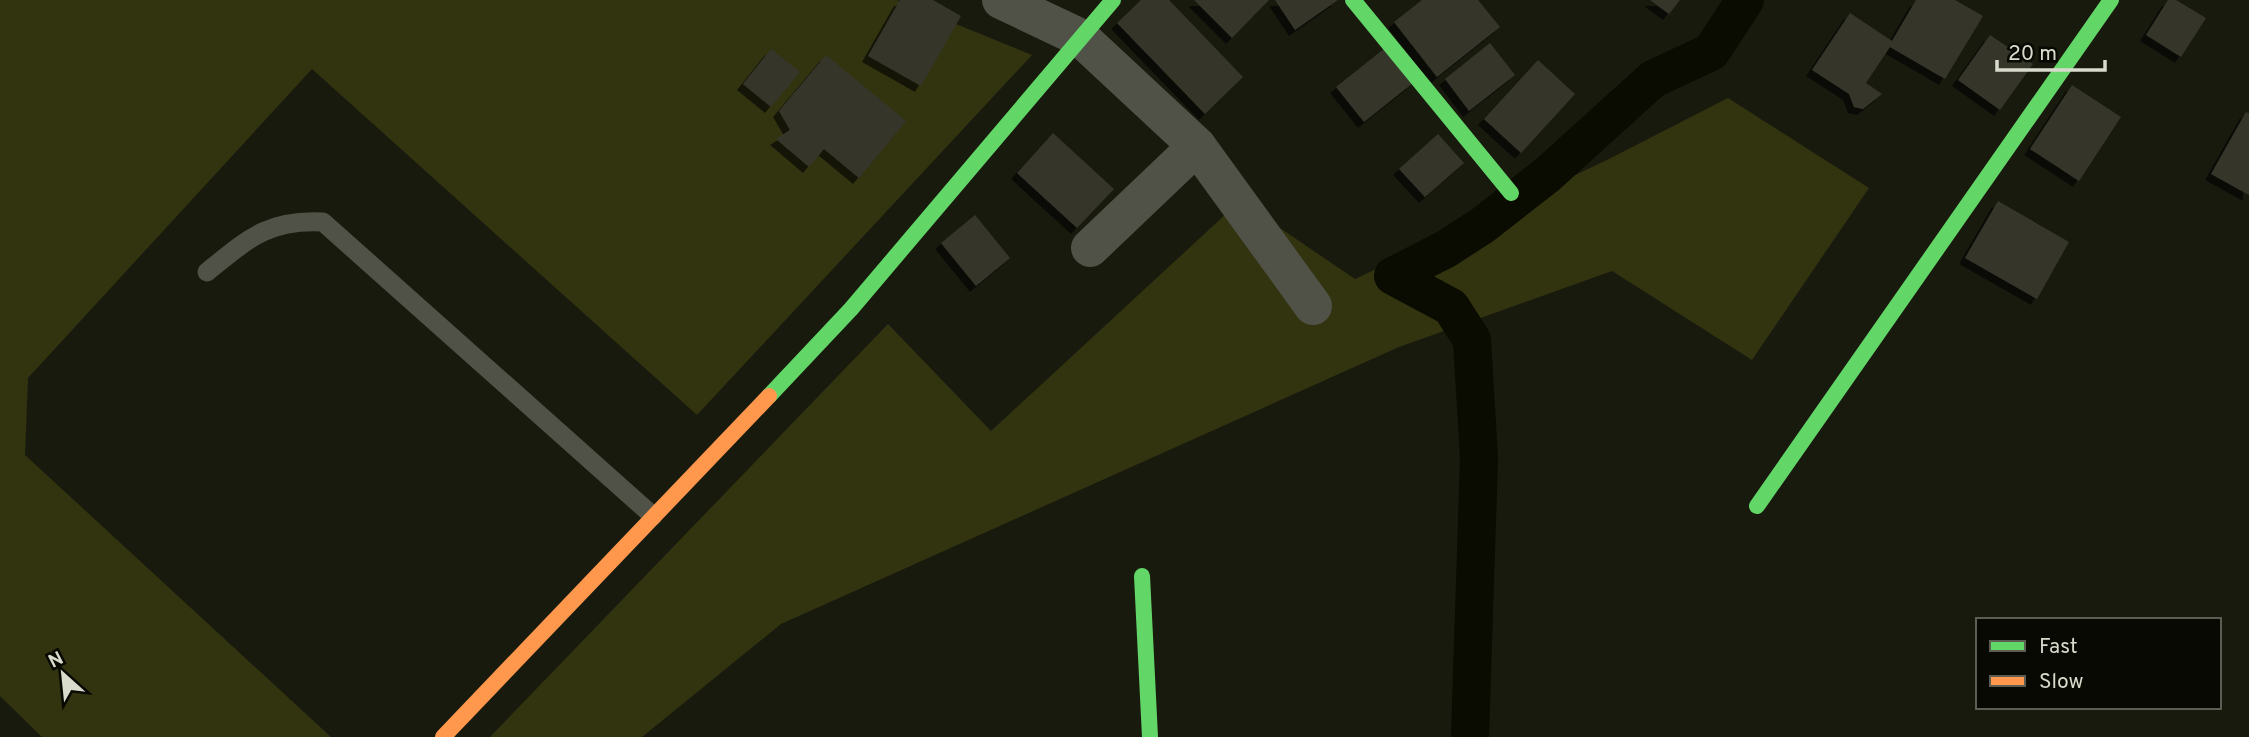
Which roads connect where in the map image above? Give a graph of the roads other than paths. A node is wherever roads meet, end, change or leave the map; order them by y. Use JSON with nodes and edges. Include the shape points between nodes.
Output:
{"nodes":[{"id":1,"x":1001,"y":0,"type":"edge"},
{"id":2,"x":1113,"y":0,"type":"edge"},
{"id":3,"x":1353,"y":0,"type":"edge"},
{"id":4,"x":2111,"y":0,"type":"edge"},
{"id":5,"x":1080,"y":38,"type":"junction"},
{"id":6,"x":1197,"y":146,"type":"junction"},
{"id":7,"x":1511,"y":192,"type":"dead end"},
{"id":8,"x":1090,"y":248,"type":"dead end"},
{"id":9,"x":207,"y":272,"type":"dead end"},
{"id":10,"x":1313,"y":306,"type":"dead end"},
{"id":11,"x":1757,"y":506,"type":"dead end"},
{"id":12,"x":653,"y":516,"type":"junction"},
{"id":13,"x":1142,"y":576,"type":"dead end"},
{"id":14,"x":443,"y":737,"type":"edge"},
{"id":15,"x":1150,"y":737,"type":"edge"}],
"edges":[{"from":1,"to":5,"type":"street"},
{"from":2,"to":5,"type":"street"},
{"from":3,"to":7,"type":"street"},
{"from":4,"to":11,"type":"street"},
{"from":5,"to":6,"type":"street"},
{"from":5,"to":12,"type":"street","via":[[851,309]]},
{"from":6,"to":8,"type":"street"},
{"from":6,"to":10,"type":"street"},
{"from":9,"to":12,"type":"lane","via":[[251,236],[294,220],[323,222]]},
{"from":12,"to":14,"type":"street"},
{"from":13,"to":15,"type":"street"}]}
